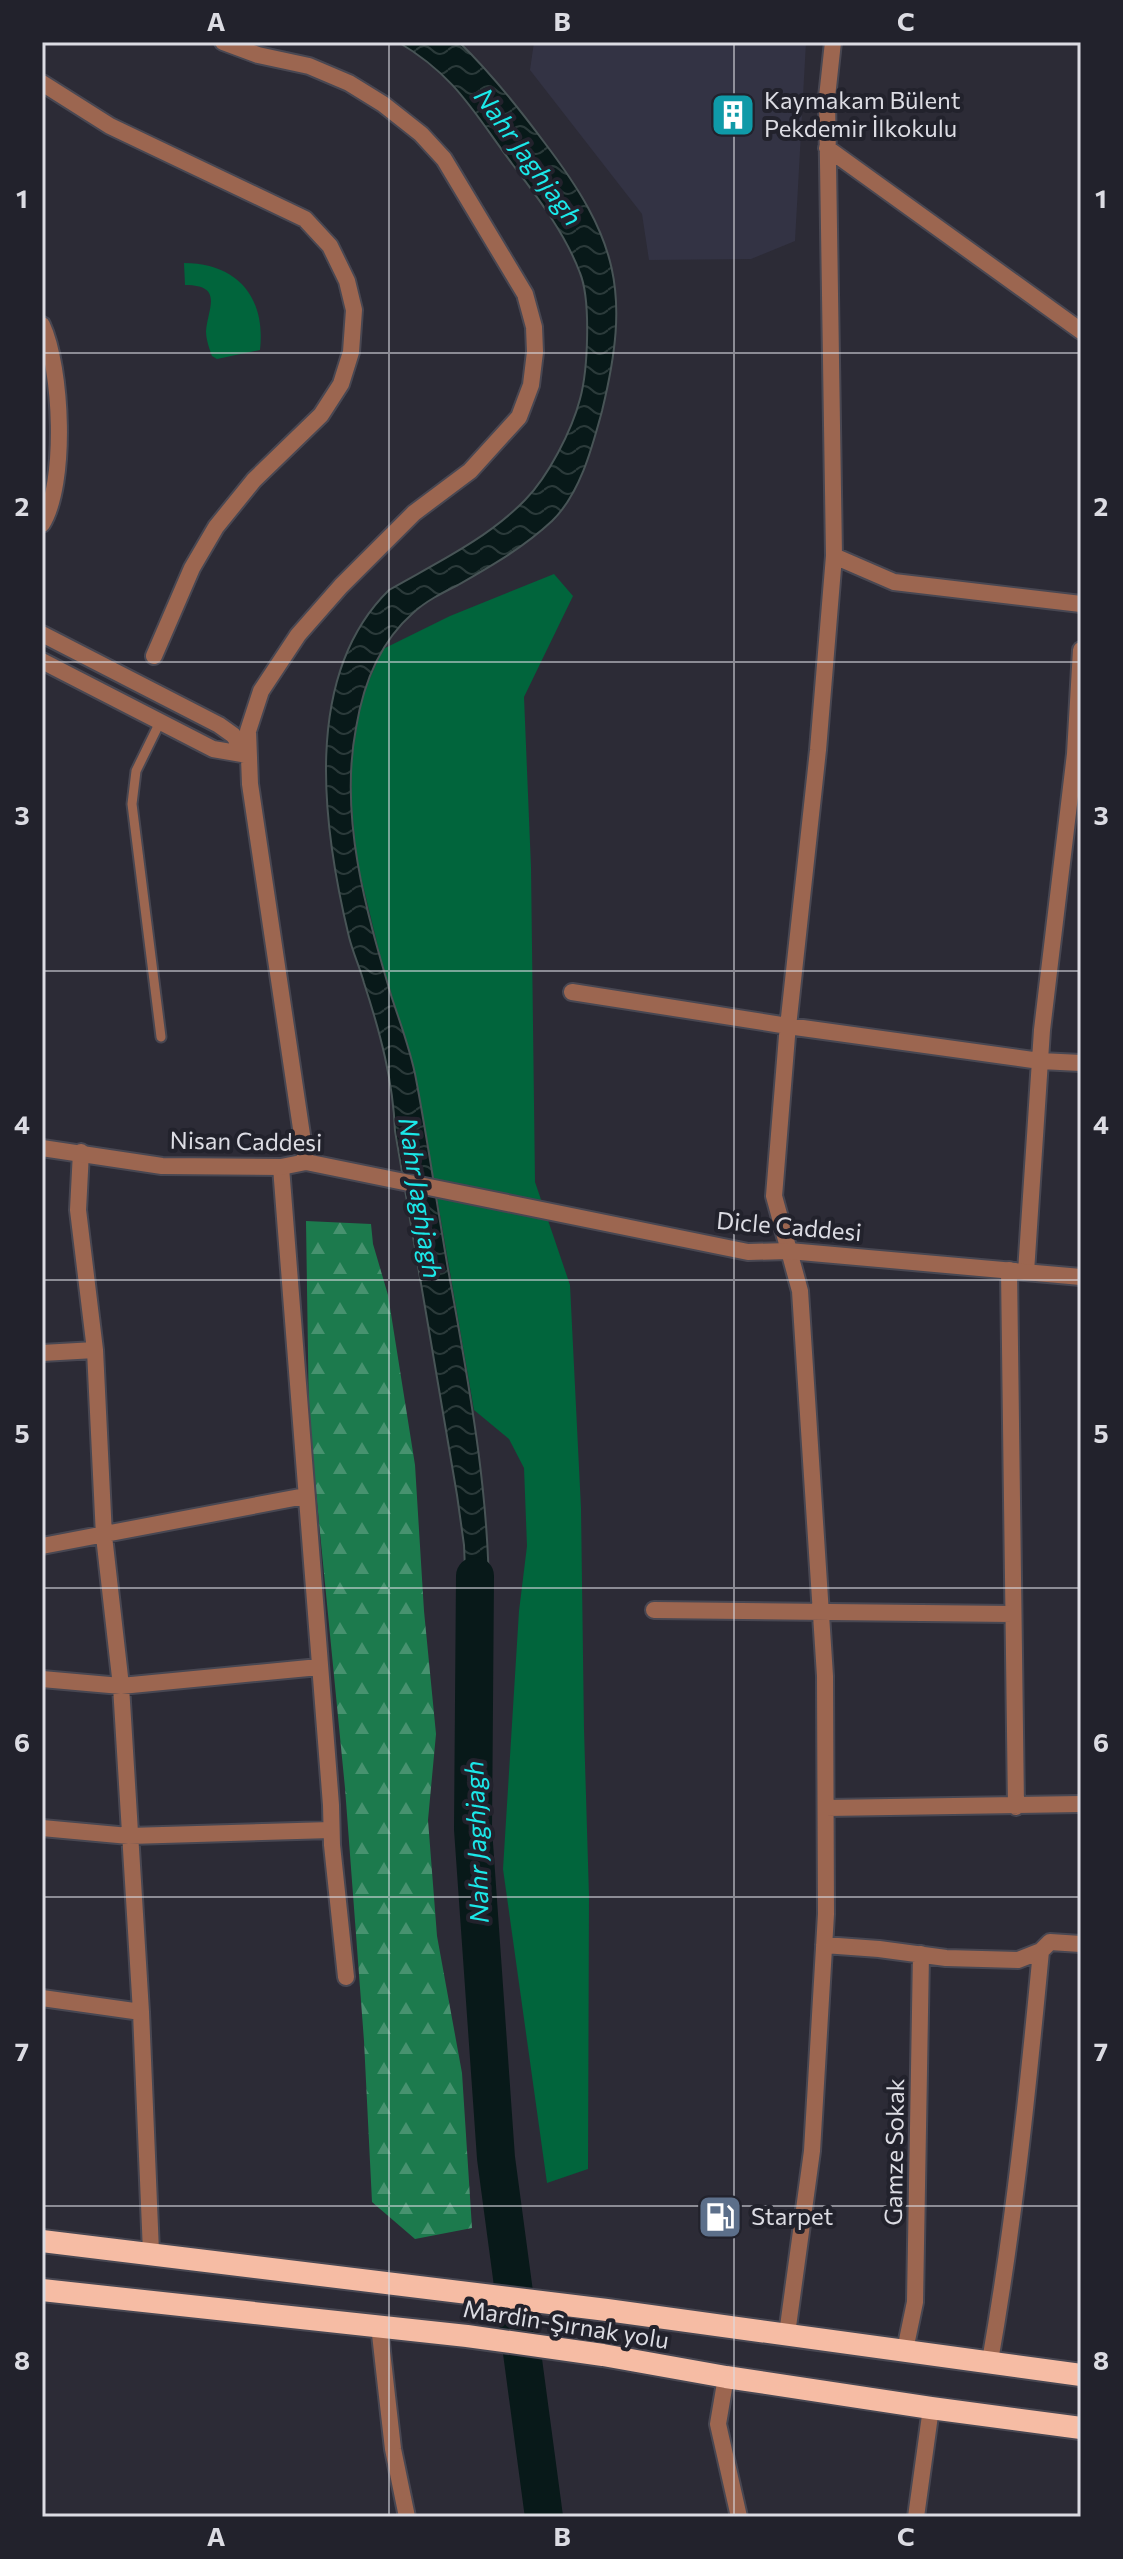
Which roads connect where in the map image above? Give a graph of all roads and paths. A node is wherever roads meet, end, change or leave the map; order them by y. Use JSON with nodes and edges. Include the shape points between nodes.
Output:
{"nodes":[{"id":1,"x":223,"y":42,"type":"edge"},
{"id":2,"x":833,"y":42,"type":"edge"},
{"id":3,"x":42,"y":83,"type":"edge"},
{"id":4,"x":827,"y":148,"type":"junction"},
{"id":5,"x":42,"y":325,"type":"edge"},
{"id":6,"x":1081,"y":331,"type":"edge"},
{"id":7,"x":45,"y":515,"type":"edge"},
{"id":8,"x":834,"y":556,"type":"junction"},
{"id":9,"x":1081,"y":604,"type":"edge"},
{"id":10,"x":42,"y":634,"type":"edge"},
{"id":11,"x":1081,"y":650,"type":"edge"},
{"id":12,"x":154,"y":656,"type":"dead end"},
{"id":13,"x":42,"y":661,"type":"edge"},
{"id":14,"x":160,"y":722,"type":"junction"},
{"id":15,"x":248,"y":755,"type":"junction"},
{"id":16,"x":1076,"y":782,"type":"edge"},
{"id":17,"x":572,"y":992,"type":"dead end"},
{"id":18,"x":788,"y":1026,"type":"junction"},
{"id":19,"x":161,"y":1037,"type":"dead end"},
{"id":20,"x":1040,"y":1061,"type":"junction"},
{"id":21,"x":1081,"y":1063,"type":"edge"},
{"id":22,"x":42,"y":1148,"type":"edge"},
{"id":23,"x":81,"y":1152,"type":"junction"},
{"id":24,"x":306,"y":1162,"type":"junction"},
{"id":25,"x":281,"y":1167,"type":"junction"},
{"id":26,"x":495,"y":1202,"type":"joint"},
{"id":27,"x":789,"y":1251,"type":"junction"},
{"id":28,"x":1018,"y":1271,"type":"junction"},
{"id":29,"x":1081,"y":1277,"type":"edge"},
{"id":30,"x":95,"y":1350,"type":"junction"},
{"id":31,"x":42,"y":1353,"type":"edge"},
{"id":32,"x":305,"y":1496,"type":"junction"},
{"id":33,"x":104,"y":1536,"type":"junction"},
{"id":34,"x":42,"y":1546,"type":"edge"},
{"id":35,"x":654,"y":1610,"type":"dead end"},
{"id":36,"x":821,"y":1611,"type":"junction"},
{"id":37,"x":1013,"y":1614,"type":"junction"},
{"id":38,"x":319,"y":1667,"type":"junction"},
{"id":39,"x":42,"y":1679,"type":"edge"},
{"id":40,"x":121,"y":1686,"type":"junction"},
{"id":41,"x":1081,"y":1804,"type":"edge"},
{"id":42,"x":1016,"y":1807,"type":"junction"},
{"id":43,"x":826,"y":1808,"type":"junction"},
{"id":44,"x":42,"y":1828,"type":"edge"},
{"id":45,"x":331,"y":1830,"type":"junction"},
{"id":46,"x":129,"y":1836,"type":"junction"},
{"id":47,"x":1081,"y":1944,"type":"edge"},
{"id":48,"x":824,"y":1945,"type":"junction"},
{"id":49,"x":1041,"y":1951,"type":"junction"},
{"id":50,"x":921,"y":1954,"type":"junction"},
{"id":51,"x":346,"y":1977,"type":"dead end"},
{"id":52,"x":42,"y":1998,"type":"edge"},
{"id":53,"x":141,"y":2012,"type":"junction"},
{"id":54,"x":42,"y":2241,"type":"edge"},
{"id":55,"x":151,"y":2252,"type":"junction"},
{"id":56,"x":42,"y":2290,"type":"edge"},
{"id":57,"x":379,"y":2325,"type":"junction"},
{"id":58,"x":787,"y":2334,"type":"junction"},
{"id":59,"x":905,"y":2350,"type":"junction"},
{"id":60,"x":990,"y":2361,"type":"junction"},
{"id":61,"x":1081,"y":2375,"type":"edge"},
{"id":62,"x":726,"y":2377,"type":"junction"},
{"id":63,"x":931,"y":2408,"type":"junction"},
{"id":64,"x":1081,"y":2428,"type":"edge"},
{"id":65,"x":407,"y":2517,"type":"edge"},
{"id":66,"x":739,"y":2517,"type":"edge"},
{"id":67,"x":916,"y":2517,"type":"edge"}],
"edges":[{"from":1,"to":15,"type":"street","via":[[349,83],[421,134],[444,159],[525,294],[535,352],[531,385],[519,417],[470,471],[403,524],[298,635],[261,691],[248,731]]},
{"from":2,"to":4,"type":"street"},
{"from":3,"to":12,"type":"street","via":[[110,126],[305,219],[330,246],[354,310],[351,352],[341,384],[321,415],[247,488],[216,527]]},
{"from":4,"to":6,"type":"street"},
{"from":4,"to":8,"type":"street"},
{"from":5,"to":7,"type":"street","via":[[54,369],[59,440]]},
{"from":8,"to":9,"type":"street","via":[[894,582]]},
{"from":8,"to":18,"type":"street"},
{"from":10,"to":15,"type":"street","via":[[219,725]]},
{"from":11,"to":16,"type":"street"},
{"from":13,"to":14,"type":"street"},
{"from":14,"to":15,"type":"street","via":[[213,749]]},
{"from":14,"to":19,"type":"lane","via":[[136,771],[132,804]]},
{"from":15,"to":24,"type":"street"},
{"from":16,"to":20,"type":"street"},
{"from":17,"to":18,"type":"street"},
{"from":18,"to":20,"type":"street"},
{"from":18,"to":27,"type":"street","via":[[774,1196]]},
{"from":20,"to":21,"type":"street"},
{"from":20,"to":28,"type":"street"},
{"from":22,"to":23,"type":"street","name":"Nisan Caddesi"},
{"from":23,"to":25,"type":"street","name":"Nisan Caddesi","via":[[162,1166]]},
{"from":23,"to":30,"type":"street","via":[[78,1210]]},
{"from":24,"to":25,"type":"street","name":"Nisan Caddesi"},
{"from":24,"to":26,"type":"street","name":"Nisan Caddesi"},
{"from":25,"to":32,"type":"street"},
{"from":26,"to":27,"type":"street","name":"Dicle Caddesi","via":[[748,1252]]},
{"from":27,"to":28,"type":"street","name":"Dicle Caddesi"},
{"from":27,"to":36,"type":"street","via":[[800,1291]]},
{"from":28,"to":29,"type":"street","name":"Dicle Caddesi"},
{"from":28,"to":37,"type":"street"},
{"from":30,"to":31,"type":"street"},
{"from":30,"to":33,"type":"street"},
{"from":32,"to":33,"type":"street"},
{"from":32,"to":38,"type":"street"},
{"from":33,"to":34,"type":"street"},
{"from":33,"to":40,"type":"street"},
{"from":35,"to":36,"type":"street"},
{"from":36,"to":37,"type":"street"},
{"from":36,"to":43,"type":"street"},
{"from":37,"to":42,"type":"street"},
{"from":38,"to":40,"type":"street"},
{"from":38,"to":45,"type":"street"},
{"from":39,"to":40,"type":"street"},
{"from":40,"to":46,"type":"street"},
{"from":41,"to":42,"type":"street"},
{"from":42,"to":43,"type":"street"},
{"from":43,"to":48,"type":"street"},
{"from":44,"to":46,"type":"street"},
{"from":45,"to":46,"type":"street"},
{"from":45,"to":51,"type":"street"},
{"from":46,"to":53,"type":"street"},
{"from":47,"to":49,"type":"street","via":[[1050,1942]]},
{"from":48,"to":50,"type":"street"},
{"from":48,"to":58,"type":"street","via":[[812,2151]]},
{"from":49,"to":50,"type":"street","via":[[1018,1960]]},
{"from":49,"to":60,"type":"street","via":[[1004,2285]]},
{"from":50,"to":59,"type":"street","name":"Gamze Sokak","via":[[915,2302]]},
{"from":52,"to":53,"type":"street"},
{"from":53,"to":55,"type":"street"},
{"from":54,"to":55,"type":"highway","name":"Mardin-Şırnak yolu"},
{"from":55,"to":58,"type":"highway","name":"Mardin-Şırnak yolu"},
{"from":56,"to":57,"type":"highway","name":"Mardin-Şırnak yolu"},
{"from":57,"to":62,"type":"highway","name":"Mardin-Şırnak yolu"},
{"from":57,"to":65,"type":"street","via":[[393,2449]]},
{"from":58,"to":59,"type":"highway","name":"Mardin-Şırnak yolu"},
{"from":59,"to":60,"type":"highway","name":"Mardin-Şırnak yolu"},
{"from":60,"to":61,"type":"highway","name":"Mardin-Şırnak yolu"},
{"from":62,"to":63,"type":"highway","name":"Mardin-Şırnak yolu"},
{"from":62,"to":66,"type":"street","via":[[718,2424]]},
{"from":63,"to":64,"type":"highway","name":"Mardin-Şırnak yolu"},
{"from":63,"to":67,"type":"street"}]}
